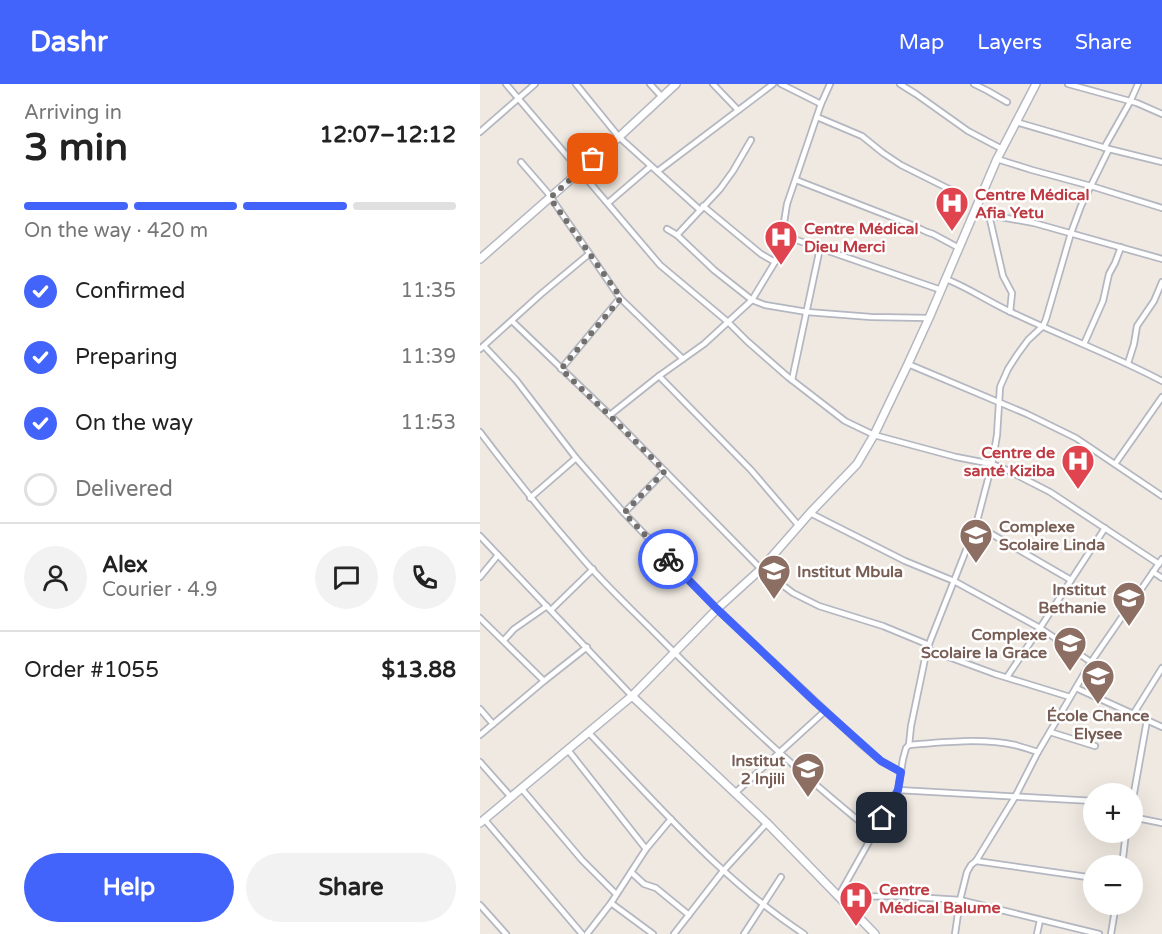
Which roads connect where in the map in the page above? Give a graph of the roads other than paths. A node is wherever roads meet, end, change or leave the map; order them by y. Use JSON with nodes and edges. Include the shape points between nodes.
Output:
{"nodes":[{"id":1,"x":506,"y":84,"type":"edge"},
{"id":2,"x":535,"y":84,"type":"edge"},
{"id":3,"x":576,"y":84,"type":"edge"},
{"id":4,"x":650,"y":84,"type":"edge"},
{"id":5,"x":676,"y":84,"type":"edge"},
{"id":6,"x":713,"y":84,"type":"edge"},
{"id":7,"x":773,"y":84,"type":"edge"},
{"id":8,"x":781,"y":84,"type":"edge"},
{"id":9,"x":830,"y":84,"type":"edge"},
{"id":10,"x":900,"y":84,"type":"edge"},
{"id":11,"x":974,"y":84,"type":"edge"},
{"id":12,"x":1036,"y":84,"type":"edge"},
{"id":13,"x":1068,"y":84,"type":"edge"},
{"id":14,"x":1138,"y":84,"type":"edge"},
{"id":15,"x":662,"y":97,"type":"junction"},
{"id":16,"x":518,"y":98,"type":"junction"},
{"id":17,"x":1007,"y":102,"type":"dead end"},
{"id":18,"x":1130,"y":102,"type":"junction"},
{"id":19,"x":821,"y":104,"type":"junction"},
{"id":20,"x":738,"y":110,"type":"junction"},
{"id":21,"x":1162,"y":114,"type":"edge"},
{"id":22,"x":817,"y":117,"type":"junction"},
{"id":23,"x":1016,"y":122,"type":"junction"},
{"id":24,"x":480,"y":132,"type":"edge"},
{"id":25,"x":619,"y":137,"type":"junction"},
{"id":26,"x":751,"y":140,"type":"dead end"},
{"id":27,"x":1107,"y":148,"type":"junction"},
{"id":28,"x":1002,"y":149,"type":"junction"},
{"id":29,"x":997,"y":159,"type":"junction"},
{"id":30,"x":521,"y":162,"type":"dead end"},
{"id":31,"x":1162,"y":162,"type":"edge"},
{"id":32,"x":651,"y":166,"type":"junction"},
{"id":33,"x":580,"y":170,"type":"junction"},
{"id":34,"x":658,"y":171,"type":"junction"},
{"id":35,"x":796,"y":180,"type":"junction"},
{"id":36,"x":1091,"y":186,"type":"junction"},
{"id":37,"x":951,"y":190,"type":"dead end"},
{"id":38,"x":550,"y":198,"type":"junction"},
{"id":39,"x":608,"y":203,"type":"junction"},
{"id":40,"x":701,"y":208,"type":"junction"},
{"id":41,"x":1162,"y":208,"type":"edge"},
{"id":42,"x":975,"y":211,"type":"junction"},
{"id":43,"x":989,"y":215,"type":"junction"},
{"id":44,"x":667,"y":229,"type":"dead end"},
{"id":45,"x":1071,"y":233,"type":"junction"},
{"id":46,"x":677,"y":235,"type":"junction"},
{"id":47,"x":783,"y":235,"type":"junction"},
{"id":48,"x":1121,"y":247,"type":"junction"},
{"id":49,"x":820,"y":248,"type":"junction"},
{"id":50,"x":959,"y":248,"type":"junction"},
{"id":51,"x":589,"y":254,"type":"junction"},
{"id":52,"x":480,"y":259,"type":"edge"},
{"id":53,"x":1162,"y":259,"type":"edge"},
{"id":54,"x":775,"y":262,"type":"junction"},
{"id":55,"x":946,"y":279,"type":"junction"},
{"id":56,"x":1162,"y":282,"type":"edge"},
{"id":57,"x":941,"y":290,"type":"junction"},
{"id":58,"x":621,"y":298,"type":"junction"},
{"id":59,"x":752,"y":300,"type":"junction"},
{"id":60,"x":807,"y":312,"type":"junction"},
{"id":61,"x":1010,"y":312,"type":"junction"},
{"id":62,"x":929,"y":318,"type":"junction"},
{"id":63,"x":512,"y":321,"type":"junction"},
{"id":64,"x":728,"y":322,"type":"junction"},
{"id":65,"x":1043,"y":326,"type":"junction"},
{"id":66,"x":1084,"y":344,"type":"junction"},
{"id":67,"x":482,"y":347,"type":"edge"},
{"id":68,"x":683,"y":359,"type":"junction"},
{"id":69,"x":1128,"y":363,"type":"junction"},
{"id":70,"x":908,"y":364,"type":"junction"},
{"id":71,"x":561,"y":369,"type":"junction"},
{"id":72,"x":659,"y":376,"type":"junction"},
{"id":73,"x":792,"y":380,"type":"junction"},
{"id":74,"x":1162,"y":381,"type":"edge"},
{"id":75,"x":1162,"y":397,"type":"edge"},
{"id":76,"x":999,"y":401,"type":"junction"},
{"id":77,"x":610,"y":416,"type":"junction"},
{"id":78,"x":480,"y":432,"type":"edge"},
{"id":79,"x":874,"y":435,"type":"junction"},
{"id":80,"x":576,"y":458,"type":"junction"},
{"id":81,"x":992,"y":464,"type":"junction"},
{"id":82,"x":1115,"y":464,"type":"junction"},
{"id":83,"x":665,"y":471,"type":"junction"},
{"id":84,"x":1162,"y":496,"type":"edge"},
{"id":85,"x":530,"y":498,"type":"junction"},
{"id":86,"x":624,"y":513,"type":"junction"},
{"id":87,"x":810,"y":513,"type":"junction"},
{"id":88,"x":976,"y":525,"type":"junction"},
{"id":89,"x":799,"y":526,"type":"junction"},
{"id":90,"x":1105,"y":528,"type":"junction"},
{"id":91,"x":480,"y":536,"type":"edge"},
{"id":92,"x":498,"y":555,"type":"junction"},
{"id":93,"x":1160,"y":562,"type":"edge"},
{"id":94,"x":760,"y":568,"type":"junction"},
{"id":95,"x":593,"y":569,"type":"junction"},
{"id":96,"x":1153,"y":572,"type":"junction"},
{"id":97,"x":480,"y":577,"type":"edge"},
{"id":98,"x":1162,"y":578,"type":"edge"},
{"id":99,"x":1071,"y":580,"type":"junction"},
{"id":100,"x":954,"y":581,"type":"junction"},
{"id":101,"x":549,"y":608,"type":"junction"},
{"id":102,"x":717,"y":609,"type":"junction"},
{"id":103,"x":480,"y":618,"type":"edge"},
{"id":104,"x":1040,"y":628,"type":"junction"},
{"id":105,"x":504,"y":640,"type":"junction"},
{"id":106,"x":587,"y":647,"type":"junction"},
{"id":107,"x":928,"y":647,"type":"junction"},
{"id":108,"x":674,"y":652,"type":"junction"},
{"id":109,"x":1091,"y":662,"type":"junction"},
{"id":110,"x":1162,"y":669,"type":"edge"},
{"id":111,"x":1006,"y":677,"type":"junction"},
{"id":112,"x":544,"y":681,"type":"junction"},
{"id":113,"x":1076,"y":688,"type":"junction"},
{"id":114,"x":632,"y":696,"type":"junction"},
{"id":115,"x":1070,"y":697,"type":"junction"},
{"id":116,"x":480,"y":709,"type":"edge"},
{"id":117,"x":825,"y":711,"type":"junction"},
{"id":118,"x":1134,"y":713,"type":"junction"},
{"id":119,"x":1147,"y":720,"type":"junction"},
{"id":120,"x":493,"y":724,"type":"junction"},
{"id":121,"x":1162,"y":727,"type":"edge"},
{"id":122,"x":1050,"y":732,"type":"junction"},
{"id":123,"x":589,"y":734,"type":"junction"},
{"id":124,"x":480,"y":735,"type":"edge"},
{"id":125,"x":909,"y":745,"type":"junction"},
{"id":126,"x":1095,"y":746,"type":"dead end"},
{"id":127,"x":568,"y":750,"type":"junction"},
{"id":128,"x":1038,"y":752,"type":"junction"},
{"id":129,"x":779,"y":753,"type":"junction"},
{"id":130,"x":480,"y":762,"type":"edge"},
{"id":131,"x":901,"y":772,"type":"junction"},
{"id":132,"x":1136,"y":783,"type":"edge"},
{"id":133,"x":521,"y":788,"type":"junction"},
{"id":134,"x":898,"y":790,"type":"junction"},
{"id":135,"x":735,"y":793,"type":"junction"},
{"id":136,"x":511,"y":797,"type":"junction"},
{"id":137,"x":1015,"y":797,"type":"junction"},
{"id":138,"x":1083,"y":800,"type":"edge"},
{"id":139,"x":671,"y":819,"type":"junction"},
{"id":140,"x":1143,"y":819,"type":"edge"},
{"id":141,"x":482,"y":822,"type":"edge"},
{"id":142,"x":767,"y":823,"type":"junction"},
{"id":143,"x":1162,"y":823,"type":"edge"},
{"id":144,"x":874,"y":833,"type":"junction"},
{"id":145,"x":646,"y":849,"type":"junction"},
{"id":146,"x":976,"y":861,"type":"junction"},
{"id":147,"x":723,"y":871,"type":"junction"},
{"id":148,"x":631,"y":872,"type":"junction"},
{"id":149,"x":1083,"y":876,"type":"edge"},
{"id":150,"x":781,"y":877,"type":"dead end"},
{"id":151,"x":616,"y":894,"type":"junction"},
{"id":152,"x":839,"y":896,"type":"junction"},
{"id":153,"x":960,"y":900,"type":"junction"},
{"id":154,"x":611,"y":903,"type":"junction"},
{"id":155,"x":764,"y":904,"type":"junction"},
{"id":156,"x":480,"y":905,"type":"edge"},
{"id":157,"x":689,"y":915,"type":"junction"},
{"id":158,"x":1115,"y":915,"type":"edge"},
{"id":159,"x":1040,"y":920,"type":"junction"},
{"id":160,"x":506,"y":934,"type":"edge"},
{"id":161,"x":582,"y":934,"type":"edge"},
{"id":162,"x":587,"y":934,"type":"edge"},
{"id":163,"x":654,"y":934,"type":"edge"},
{"id":164,"x":674,"y":934,"type":"edge"},
{"id":165,"x":744,"y":934,"type":"edge"},
{"id":166,"x":804,"y":934,"type":"edge"},
{"id":167,"x":875,"y":934,"type":"edge"},
{"id":168,"x":955,"y":934,"type":"edge"},
{"id":169,"x":1037,"y":934,"type":"edge"},
{"id":170,"x":1099,"y":934,"type":"edge"},
{"id":171,"x":1112,"y":934,"type":"edge"}],
"edges":[{"from":1,"to":16,"type":"street"},
{"from":2,"to":16,"type":"street"},
{"from":3,"to":25,"type":"street"},
{"from":4,"to":15,"type":"street"},
{"from":5,"to":15,"type":"street"},
{"from":6,"to":20,"type":"street"},
{"from":7,"to":20,"type":"street"},
{"from":8,"to":19,"type":"street"},
{"from":9,"to":19,"type":"street"},
{"from":10,"to":28,"type":"street","via":[[968,131]]},
{"from":11,"to":17,"type":"street"},
{"from":12,"to":23,"type":"street"},
{"from":13,"to":18,"type":"street"},
{"from":14,"to":18,"type":"street"},
{"from":15,"to":25,"type":"street"},
{"from":16,"to":24,"type":"street"},
{"from":16,"to":33,"type":"street"},
{"from":18,"to":21,"type":"street"},
{"from":18,"to":27,"type":"street"},
{"from":19,"to":22,"type":"street"},
{"from":20,"to":34,"type":"street"},
{"from":22,"to":35,"type":"street"},
{"from":22,"to":37,"type":"street","via":[[862,136],[901,165]]},
{"from":23,"to":27,"type":"street"},
{"from":23,"to":28,"type":"street"},
{"from":25,"to":32,"type":"street"},
{"from":25,"to":33,"type":"street"},
{"from":26,"to":40,"type":"street","via":[[726,181]]},
{"from":27,"to":31,"type":"street"},
{"from":27,"to":36,"type":"street"},
{"from":28,"to":29,"type":"street"},
{"from":29,"to":36,"type":"street"},
{"from":29,"to":42,"type":"street"},
{"from":30,"to":38,"type":"street"},
{"from":32,"to":34,"type":"street"},
{"from":32,"to":39,"type":"street"},
{"from":33,"to":38,"type":"street"},
{"from":33,"to":39,"type":"street"},
{"from":34,"to":40,"type":"street"},
{"from":35,"to":47,"type":"street","via":[[787,204]]},
{"from":35,"to":50,"type":"street","via":[[912,225]]},
{"from":36,"to":41,"type":"street"},
{"from":36,"to":45,"type":"street"},
{"from":38,"to":51,"type":"street"},
{"from":38,"to":52,"type":"street"},
{"from":39,"to":64,"type":"street","via":[[660,265]]},
{"from":40,"to":46,"type":"street"},
{"from":40,"to":54,"type":"street"},
{"from":42,"to":43,"type":"street"},
{"from":42,"to":50,"type":"street"},
{"from":43,"to":45,"type":"street"},
{"from":43,"to":61,"type":"street","via":[[1003,276],[1012,293]]},
{"from":44,"to":46,"type":"street"},
{"from":45,"to":48,"type":"street"},
{"from":45,"to":65,"type":"street"},
{"from":46,"to":59,"type":"street"},
{"from":47,"to":49,"type":"street"},
{"from":47,"to":54,"type":"street"},
{"from":48,"to":53,"type":"street"},
{"from":48,"to":66,"type":"street","via":[[1109,274],[1104,301]]},
{"from":49,"to":57,"type":"street"},
{"from":49,"to":60,"type":"street"},
{"from":50,"to":55,"type":"street"},
{"from":51,"to":58,"type":"street"},
{"from":51,"to":63,"type":"street"},
{"from":54,"to":59,"type":"street"},
{"from":55,"to":57,"type":"street"},
{"from":55,"to":61,"type":"street"},
{"from":56,"to":69,"type":"street","via":[[1137,326]]},
{"from":57,"to":62,"type":"street"},
{"from":58,"to":68,"type":"street"},
{"from":58,"to":71,"type":"street"},
{"from":59,"to":60,"type":"street"},
{"from":59,"to":64,"type":"street"},
{"from":60,"to":62,"type":"street"},
{"from":60,"to":73,"type":"street"},
{"from":61,"to":65,"type":"street"},
{"from":62,"to":70,"type":"street"},
{"from":63,"to":67,"type":"street"},
{"from":63,"to":71,"type":"street"},
{"from":64,"to":68,"type":"street"},
{"from":64,"to":73,"type":"street"},
{"from":65,"to":66,"type":"street"},
{"from":65,"to":76,"type":"street","via":[[1008,369]]},
{"from":66,"to":69,"type":"street"},
{"from":67,"to":80,"type":"street","via":[[516,380]]},
{"from":68,"to":72,"type":"street"},
{"from":69,"to":74,"type":"street"},
{"from":70,"to":76,"type":"street"},
{"from":70,"to":79,"type":"street"},
{"from":71,"to":77,"type":"street"},
{"from":72,"to":77,"type":"street"},
{"from":72,"to":89,"type":"street","via":[[751,470]]},
{"from":73,"to":79,"type":"street","via":[[844,421]]},
{"from":75,"to":82,"type":"street"},
{"from":76,"to":81,"type":"street"},
{"from":76,"to":82,"type":"street","via":[[1076,438]]},
{"from":77,"to":83,"type":"street"},
{"from":78,"to":85,"type":"street"},
{"from":79,"to":81,"type":"street"},
{"from":79,"to":87,"type":"street","via":[[857,464]]},
{"from":80,"to":85,"type":"street"},
{"from":80,"to":86,"type":"street"},
{"from":81,"to":88,"type":"street"},
{"from":81,"to":90,"type":"street","via":[[1050,492]]},
{"from":82,"to":84,"type":"street"},
{"from":83,"to":86,"type":"street"},
{"from":83,"to":94,"type":"street"},
{"from":85,"to":95,"type":"street"},
{"from":86,"to":102,"type":"street"},
{"from":87,"to":89,"type":"street"},
{"from":87,"to":100,"type":"street"},
{"from":88,"to":99,"type":"street"},
{"from":88,"to":100,"type":"street"},
{"from":89,"to":94,"type":"street"},
{"from":90,"to":93,"type":"street"},
{"from":90,"to":99,"type":"street"},
{"from":91,"to":92,"type":"street"},
{"from":92,"to":97,"type":"street"},
{"from":92,"to":101,"type":"street"},
{"from":93,"to":96,"type":"street"},
{"from":94,"to":102,"type":"street"},
{"from":94,"to":107,"type":"street","via":[[805,600],[898,632]]},
{"from":95,"to":101,"type":"street"},
{"from":95,"to":108,"type":"street"},
{"from":96,"to":98,"type":"street"},
{"from":96,"to":109,"type":"street"},
{"from":99,"to":104,"type":"street"},
{"from":100,"to":104,"type":"street"},
{"from":100,"to":107,"type":"street"},
{"from":101,"to":105,"type":"street"},
{"from":101,"to":106,"type":"street"},
{"from":102,"to":108,"type":"street"},
{"from":102,"to":117,"type":"street"},
{"from":103,"to":105,"type":"street"},
{"from":104,"to":109,"type":"street"},
{"from":104,"to":111,"type":"street"},
{"from":105,"to":112,"type":"street"},
{"from":106,"to":112,"type":"street"},
{"from":106,"to":114,"type":"street"},
{"from":107,"to":111,"type":"street"},
{"from":107,"to":125,"type":"street"},
{"from":108,"to":114,"type":"street"},
{"from":108,"to":129,"type":"street"},
{"from":109,"to":113,"type":"street"},
{"from":110,"to":118,"type":"street"},
{"from":111,"to":115,"type":"street"},
{"from":112,"to":120,"type":"street"},
{"from":113,"to":115,"type":"street"},
{"from":113,"to":118,"type":"street"},
{"from":114,"to":123,"type":"street"},
{"from":114,"to":135,"type":"street"},
{"from":115,"to":122,"type":"street"},
{"from":116,"to":120,"type":"street"},
{"from":117,"to":129,"type":"street"},
{"from":117,"to":131,"type":"street","via":[[881,761]]},
{"from":118,"to":119,"type":"street"},
{"from":119,"to":121,"type":"street"},
{"from":119,"to":132,"type":"street"},
{"from":120,"to":124,"type":"street"},
{"from":122,"to":126,"type":"street"},
{"from":122,"to":128,"type":"street"},
{"from":123,"to":127,"type":"street"},
{"from":123,"to":139,"type":"street"},
{"from":125,"to":128,"type":"street","via":[[1002,743]]},
{"from":125,"to":131,"type":"street"},
{"from":127,"to":133,"type":"street"},
{"from":127,"to":145,"type":"street"},
{"from":128,"to":137,"type":"street"},
{"from":129,"to":135,"type":"street"},
{"from":129,"to":144,"type":"street"},
{"from":130,"to":136,"type":"street"},
{"from":131,"to":134,"type":"street"},
{"from":133,"to":136,"type":"street"},
{"from":133,"to":151,"type":"street"},
{"from":134,"to":137,"type":"street"},
{"from":134,"to":144,"type":"street"},
{"from":135,"to":142,"type":"street"},
{"from":136,"to":141,"type":"street"},
{"from":137,"to":138,"type":"street"},
{"from":137,"to":146,"type":"street"},
{"from":139,"to":145,"type":"street"},
{"from":139,"to":147,"type":"street"},
{"from":140,"to":143,"type":"street"},
{"from":141,"to":161,"type":"street"},
{"from":142,"to":147,"type":"street"},
{"from":142,"to":152,"type":"street"},
{"from":144,"to":152,"type":"street"},
{"from":145,"to":148,"type":"street"},
{"from":146,"to":149,"type":"street"},
{"from":146,"to":153,"type":"street","via":[[968,869]]},
{"from":147,"to":155,"type":"street"},
{"from":147,"to":157,"type":"street"},
{"from":148,"to":151,"type":"street"},
{"from":148,"to":157,"type":"street"},
{"from":150,"to":155,"type":"street"},
{"from":151,"to":154,"type":"street"},
{"from":152,"to":153,"type":"street"},
{"from":152,"to":167,"type":"street"},
{"from":153,"to":159,"type":"street"},
{"from":153,"to":168,"type":"street"},
{"from":154,"to":162,"type":"street"},
{"from":154,"to":163,"type":"street"},
{"from":155,"to":165,"type":"street"},
{"from":155,"to":166,"type":"street"},
{"from":156,"to":160,"type":"street"},
{"from":157,"to":164,"type":"street"},
{"from":158,"to":171,"type":"street"},
{"from":159,"to":169,"type":"street"},
{"from":159,"to":170,"type":"street"}]}
